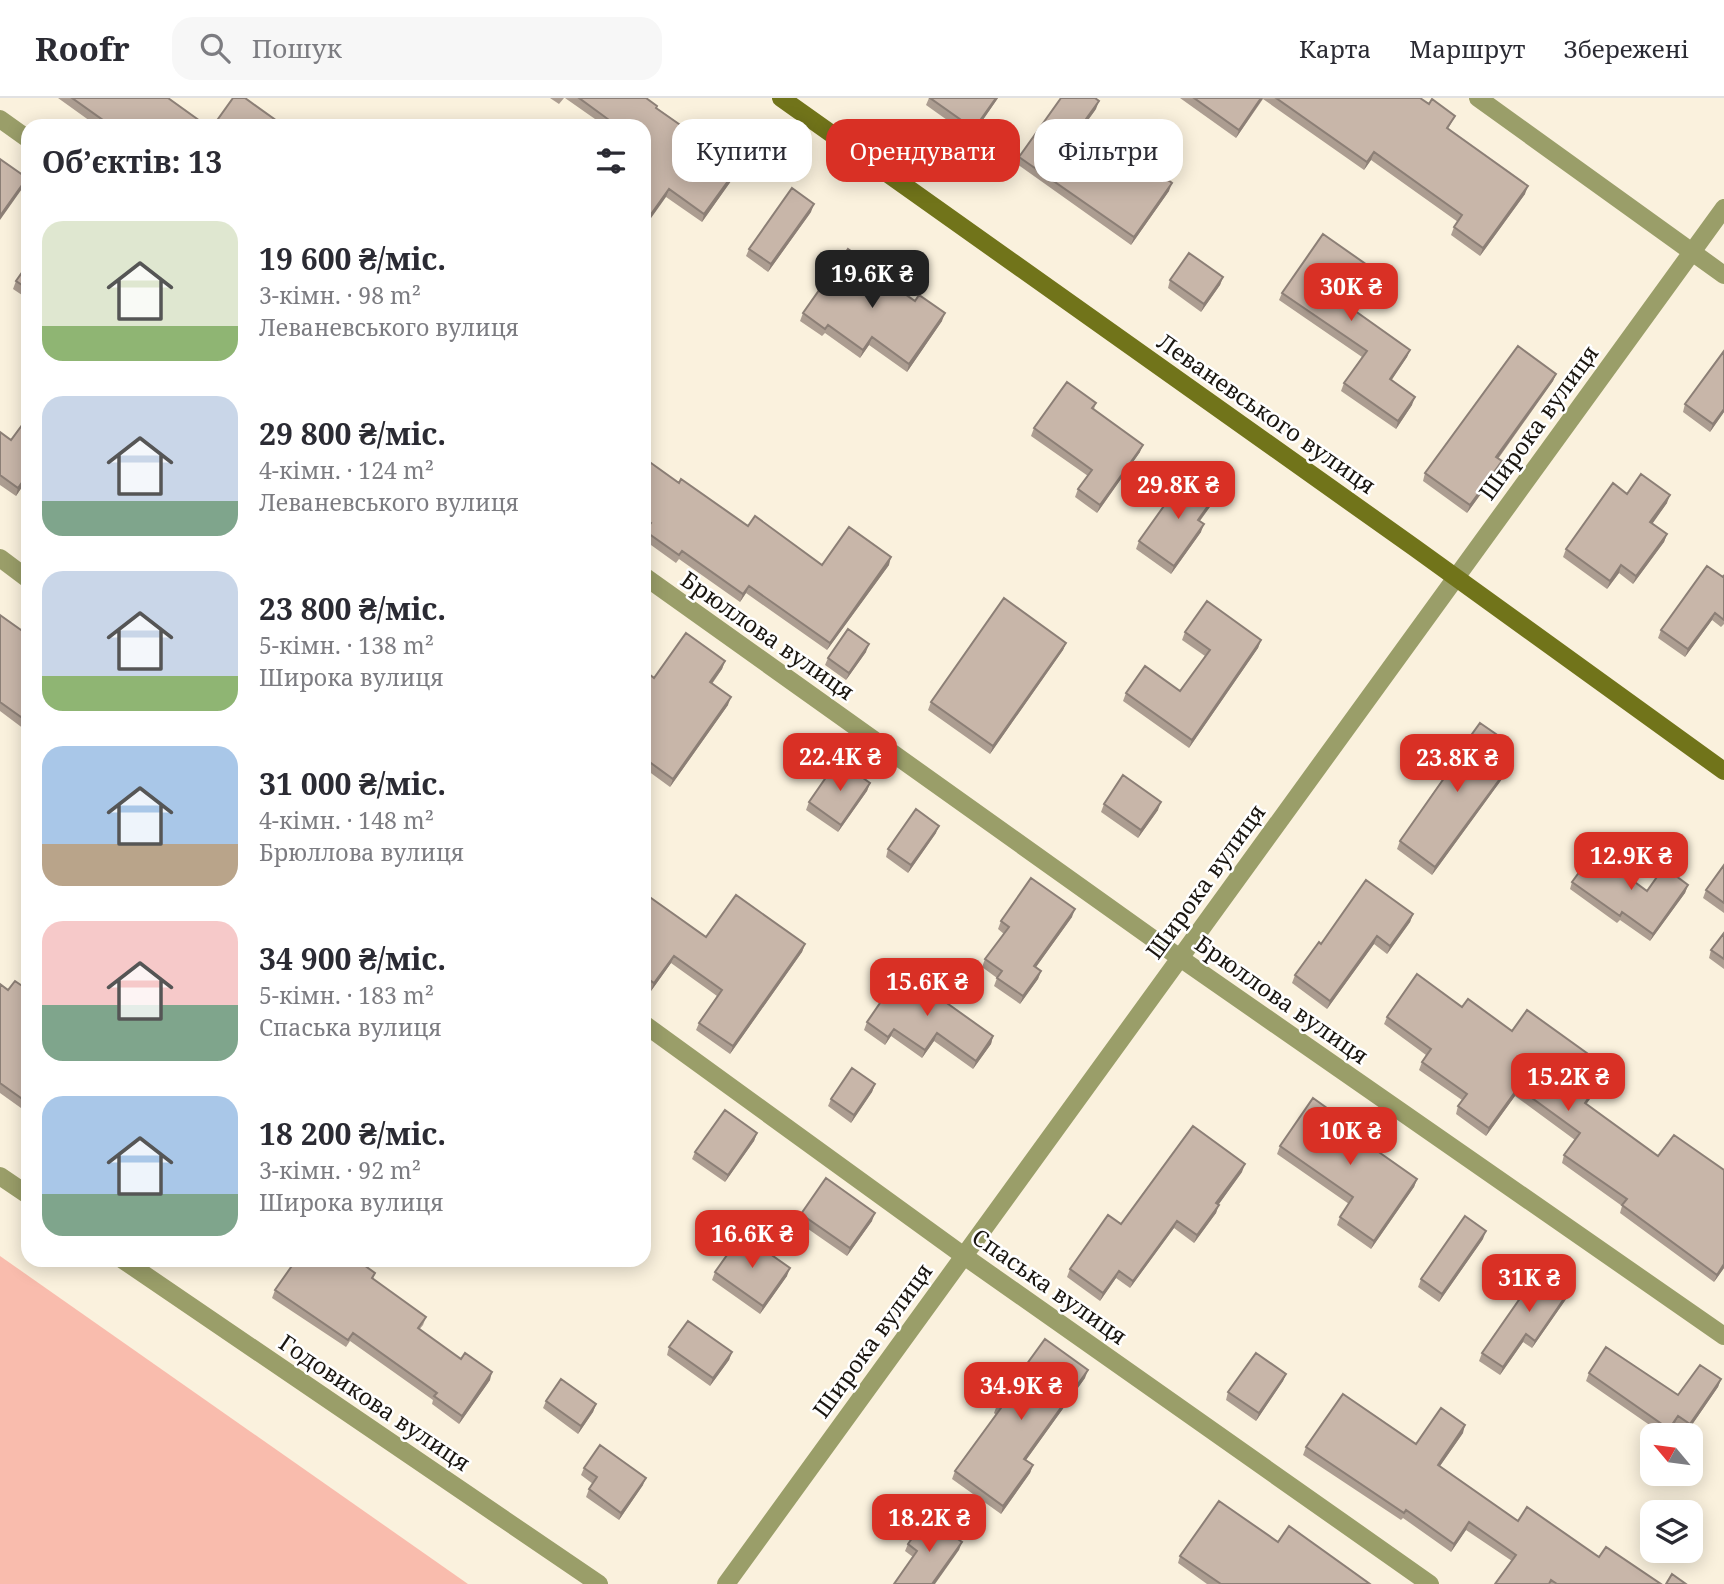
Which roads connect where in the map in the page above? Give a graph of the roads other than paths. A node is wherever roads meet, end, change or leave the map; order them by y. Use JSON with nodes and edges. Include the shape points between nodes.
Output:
{"nodes":[{"id":1,"x":780,"y":98,"type":"edge"},
{"id":2,"x":1478,"y":98,"type":"edge"},
{"id":3,"x":0,"y":119,"type":"edge"},
{"id":4,"x":21,"y":133,"type":"edge"},
{"id":5,"x":1724,"y":208,"type":"edge"},
{"id":6,"x":1692,"y":252,"type":"junction"},
{"id":7,"x":1724,"y":275,"type":"edge"},
{"id":8,"x":0,"y":558,"type":"edge"},
{"id":9,"x":21,"y":574,"type":"edge"},
{"id":10,"x":1456,"y":577,"type":"junction"},
{"id":11,"x":651,"y":581,"type":"edge"},
{"id":12,"x":1724,"y":771,"type":"edge"},
{"id":13,"x":1180,"y":957,"type":"junction"},
{"id":14,"x":651,"y":1029,"type":"edge"},
{"id":15,"x":0,"y":1176,"type":"edge"},
{"id":16,"x":21,"y":1190,"type":"edge"},
{"id":17,"x":964,"y":1256,"type":"junction"},
{"id":18,"x":133,"y":1267,"type":"edge"},
{"id":19,"x":1724,"y":1336,"type":"edge"},
{"id":20,"x":599,"y":1584,"type":"edge"},
{"id":21,"x":726,"y":1584,"type":"edge"},
{"id":22,"x":1430,"y":1584,"type":"edge"}],
"edges":[{"from":1,"to":10,"type":"street","name":"Леваневського вулиця"},
{"from":2,"to":6,"type":"street"},
{"from":3,"to":4,"type":"street"},
{"from":5,"to":6,"type":"street","name":"Широка вулиця"},
{"from":6,"to":7,"type":"street"},
{"from":6,"to":10,"type":"street","name":"Широка вулиця"},
{"from":8,"to":9,"type":"street"},
{"from":10,"to":12,"type":"street","name":"Леваневського вулиця"},
{"from":10,"to":13,"type":"street","name":"Широка вулиця"},
{"from":11,"to":13,"type":"street","name":"Брюллова вулиця"},
{"from":13,"to":17,"type":"street","name":"Широка вулиця"},
{"from":13,"to":19,"type":"street","name":"Брюллова вулиця"},
{"from":14,"to":17,"type":"street","name":"Спаська вулиця"},
{"from":15,"to":16,"type":"street"},
{"from":17,"to":21,"type":"street","name":"Широка вулиця"},
{"from":17,"to":22,"type":"street","name":"Спаська вулиця"},
{"from":18,"to":20,"type":"street","name":"Годовикова вулиця"}]}
